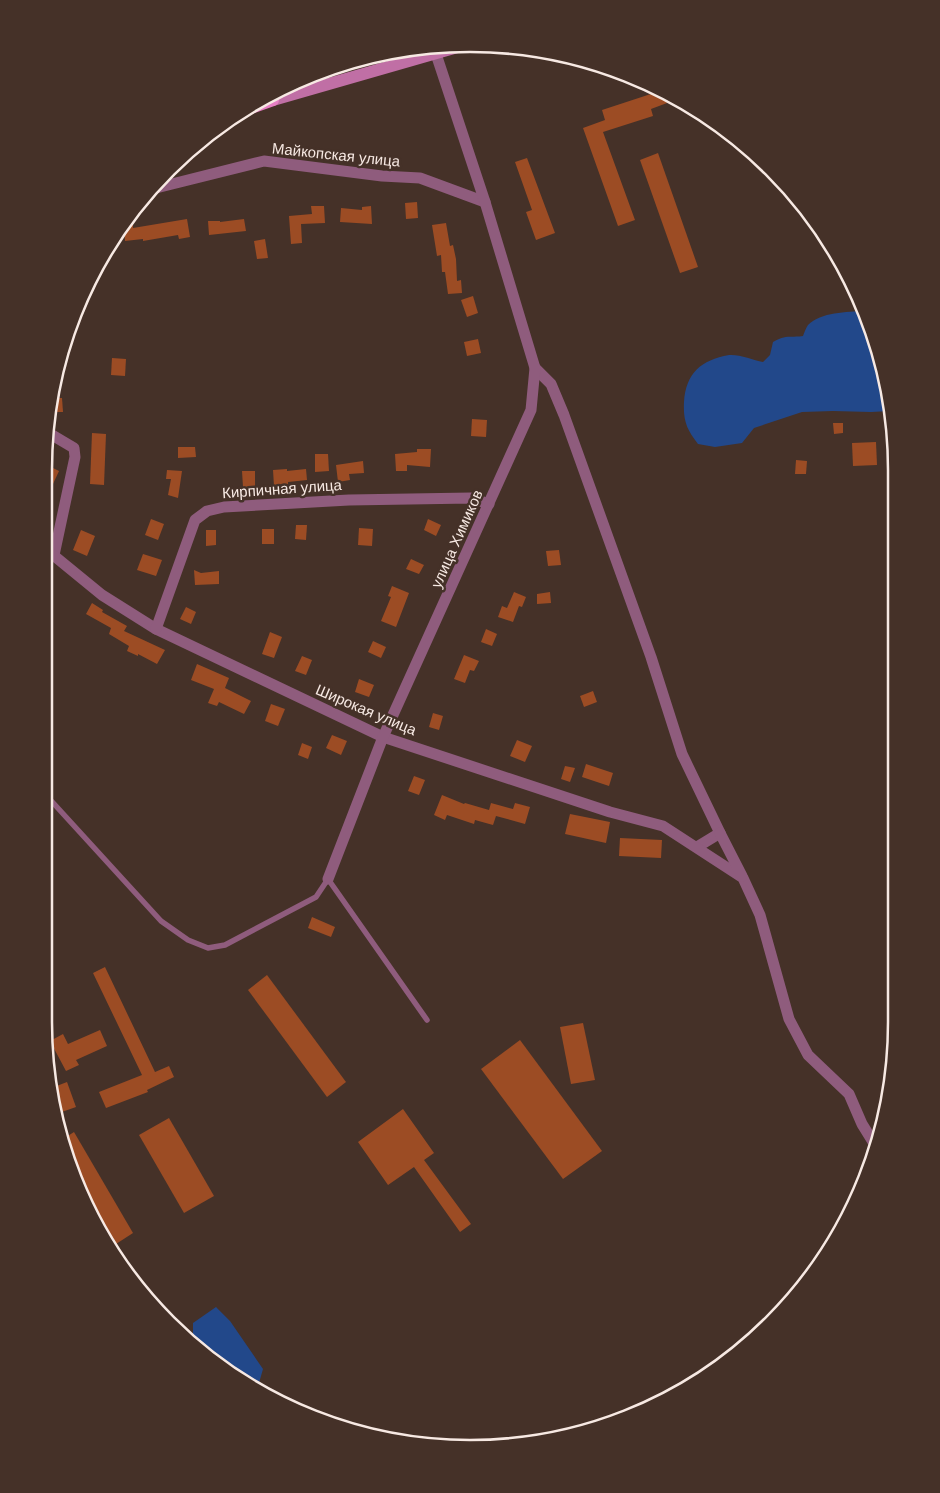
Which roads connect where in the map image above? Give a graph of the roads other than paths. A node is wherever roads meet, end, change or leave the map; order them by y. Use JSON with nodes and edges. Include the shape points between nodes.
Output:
{"nodes":[{"id":1,"x":443,"y":53,"type":"edge"},
{"id":2,"x":423,"y":55,"type":"edge"},
{"id":3,"x":297,"y":90,"type":"edge"},
{"id":4,"x":165,"y":186,"type":"edge"},
{"id":5,"x":485,"y":202,"type":"junction"},
{"id":6,"x":535,"y":368,"type":"junction"},
{"id":7,"x":54,"y":436,"type":"edge"},
{"id":8,"x":489,"y":504,"type":"junction"},
{"id":9,"x":52,"y":544,"type":"edge"},
{"id":10,"x":52,"y":554,"type":"edge"},
{"id":11,"x":156,"y":629,"type":"junction"},
{"id":12,"x":383,"y":737,"type":"junction"},
{"id":13,"x":52,"y":802,"type":"edge"},
{"id":14,"x":720,"y":833,"type":"junction"},
{"id":15,"x":697,"y":847,"type":"junction"},
{"id":16,"x":743,"y":878,"type":"junction"},
{"id":17,"x":328,"y":879,"type":"junction"},
{"id":18,"x":427,"y":1020,"type":"dead end"},
{"id":19,"x":871,"y":1138,"type":"edge"}],
"edges":[{"from":1,"to":5,"type":"street","name":"улица Химиков"},
{"from":2,"to":3,"type":"street"},
{"from":4,"to":5,"type":"street","name":"Майкопская улица","via":[[264,162],[420,178]]},
{"from":5,"to":6,"type":"street","name":"улица Химиков"},
{"from":6,"to":8,"type":"street","name":"улица Химиков","via":[[531,410]]},
{"from":6,"to":14,"type":"street","via":[[551,384],[564,415],[651,657],[682,754]]},
{"from":7,"to":9,"type":"street","via":[[74,448],[75,458]]},
{"from":8,"to":11,"type":"street","name":"Кирпичная улица","via":[[471,498],[359,500],[224,507],[207,511],[195,520]]},
{"from":8,"to":12,"type":"street","name":"улица Химиков"},
{"from":10,"to":11,"type":"street","name":"Широкая улица","via":[[102,595]]},
{"from":11,"to":12,"type":"street","name":"Широкая улица"},
{"from":12,"to":15,"type":"street","name":"Широкая улица","via":[[610,812],[663,826]]},
{"from":12,"to":17,"type":"street","name":"улица Химиков"},
{"from":13,"to":17,"type":"lane","via":[[161,922],[188,940],[208,948],[225,945],[316,897]]},
{"from":14,"to":15,"type":"street"},
{"from":14,"to":16,"type":"street"},
{"from":15,"to":16,"type":"street","name":"Широкая улица"},
{"from":16,"to":19,"type":"street","via":[[760,915],[789,1018],[808,1055],[849,1094]]},
{"from":17,"to":18,"type":"lane"}]}
